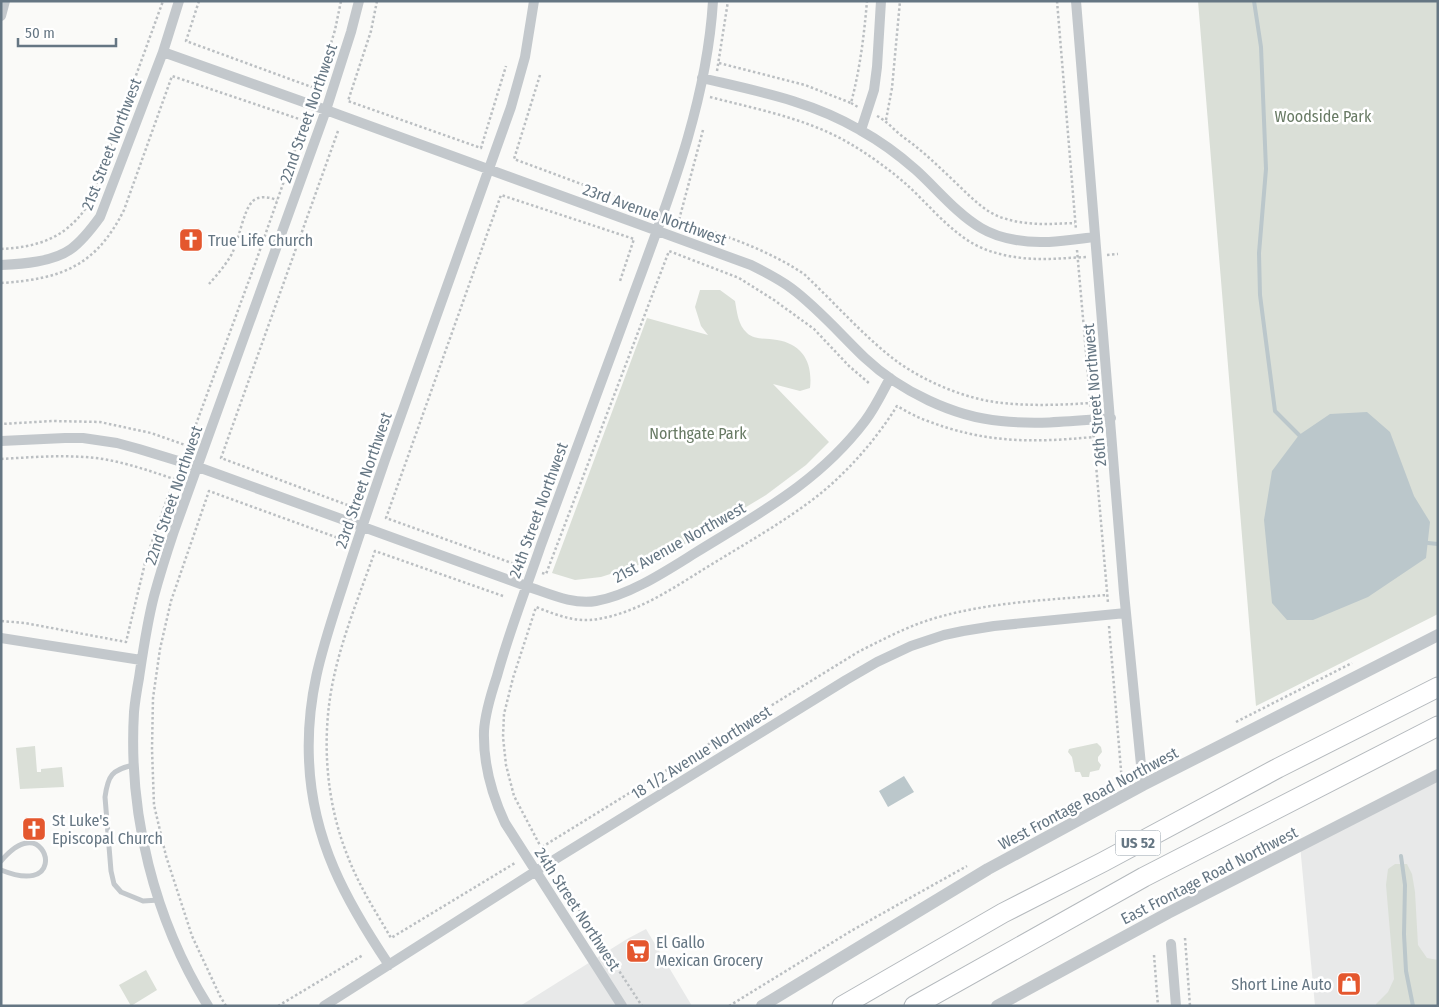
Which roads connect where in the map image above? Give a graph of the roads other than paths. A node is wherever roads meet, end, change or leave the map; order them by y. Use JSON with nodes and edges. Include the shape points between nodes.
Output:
{"nodes":[{"id":1,"x":5,"y":1,"type":"edge"},
{"id":2,"x":179,"y":1,"type":"edge"},
{"id":3,"x":359,"y":1,"type":"edge"},
{"id":4,"x":534,"y":1,"type":"edge"},
{"id":5,"x":713,"y":1,"type":"edge"},
{"id":6,"x":881,"y":1,"type":"edge"},
{"id":7,"x":1076,"y":1,"type":"edge"},
{"id":8,"x":1,"y":16,"type":"edge"},
{"id":9,"x":163,"y":52,"type":"junction"},
{"id":10,"x":702,"y":78,"type":"junction"},
{"id":11,"x":326,"y":110,"type":"junction"},
{"id":12,"x":861,"y":130,"type":"junction"},
{"id":13,"x":489,"y":170,"type":"junction"},
{"id":14,"x":657,"y":230,"type":"junction"},
{"id":15,"x":1096,"y":237,"type":"junction"},
{"id":16,"x":1,"y":265,"type":"edge"},
{"id":17,"x":890,"y":378,"type":"junction"},
{"id":18,"x":1111,"y":418,"type":"junction"},
{"id":19,"x":1,"y":441,"type":"edge"},
{"id":20,"x":198,"y":467,"type":"junction"},
{"id":21,"x":362,"y":527,"type":"junction"},
{"id":22,"x":526,"y":586,"type":"junction"},
{"id":23,"x":1126,"y":613,"type":"junction"},
{"id":24,"x":1438,"y":635,"type":"edge"},
{"id":25,"x":1,"y":638,"type":"edge"},
{"id":26,"x":142,"y":660,"type":"junction"},
{"id":27,"x":1438,"y":687,"type":"edge"},
{"id":28,"x":1438,"y":726,"type":"edge"},
{"id":29,"x":133,"y":765,"type":"junction"},
{"id":30,"x":1438,"y":775,"type":"edge"},
{"id":31,"x":1142,"y":785,"type":"junction"},
{"id":32,"x":1,"y":861,"type":"edge"},
{"id":33,"x":1,"y":870,"type":"edge"},
{"id":34,"x":536,"y":871,"type":"junction"},
{"id":35,"x":159,"y":900,"type":"junction"},
{"id":36,"x":1171,"y":944,"type":"dead end"},
{"id":37,"x":389,"y":965,"type":"junction"},
{"id":38,"x":208,"y":1006,"type":"edge"},
{"id":39,"x":324,"y":1006,"type":"edge"},
{"id":40,"x":622,"y":1006,"type":"edge"},
{"id":41,"x":762,"y":1006,"type":"edge"},
{"id":42,"x":842,"y":1006,"type":"edge"},
{"id":43,"x":914,"y":1006,"type":"edge"},
{"id":44,"x":997,"y":1006,"type":"edge"},
{"id":45,"x":1176,"y":1006,"type":"edge"}],
"edges":[{"from":1,"to":8,"type":"street"},
{"from":2,"to":9,"type":"street","name":"21st Street Northwest"},
{"from":3,"to":11,"type":"street","name":"22nd Street Northwest"},
{"from":4,"to":13,"type":"street","name":"23rd Street Northwest","via":[[521,72]]},
{"from":5,"to":10,"type":"street","name":"24th Street Northwest"},
{"from":6,"to":12,"type":"street","via":[[874,90]]},
{"from":7,"to":15,"type":"street","name":"26th Street Northwest"},
{"from":9,"to":11,"type":"street","name":"23rd Avenue Northwest"},
{"from":9,"to":16,"type":"street","name":"21st Street Northwest","via":[[102,212],[89,232],[62,254]]},
{"from":10,"to":12,"type":"street","via":[[799,102]]},
{"from":10,"to":14,"type":"street","name":"24th Street Northwest","via":[[690,132]]},
{"from":11,"to":13,"type":"street","name":"23rd Avenue Northwest"},
{"from":11,"to":20,"type":"street","name":"22nd Street Northwest"},
{"from":12,"to":15,"type":"street","via":[[901,157],[980,228],[1016,240],[1034,242]]},
{"from":13,"to":14,"type":"street","name":"23rd Avenue Northwest"},
{"from":13,"to":21,"type":"street","name":"23rd Street Northwest"},
{"from":14,"to":17,"type":"street","name":"23rd Avenue Northwest","via":[[752,265],[782,282]]},
{"from":14,"to":22,"type":"street","name":"24th Street Northwest"},
{"from":15,"to":18,"type":"street","name":"26th Street Northwest"},
{"from":17,"to":18,"type":"street","name":"23rd Avenue Northwest","via":[[943,406],[985,419],[1053,423]]},
{"from":17,"to":22,"type":"street","name":"21st Avenue Northwest","via":[[865,420],[814,476],[668,569],[624,592],[595,601],[568,600]]},
{"from":18,"to":23,"type":"street","name":"26th Street Northwest"},
{"from":19,"to":20,"type":"street","name":"21st Avenue Northwest","via":[[98,439]]},
{"from":20,"to":21,"type":"street","name":"21st Avenue Northwest"},
{"from":20,"to":26,"type":"street","name":"22nd Street Northwest","via":[[162,570]]},
{"from":21,"to":22,"type":"street","name":"21st Avenue Northwest"},
{"from":21,"to":37,"type":"street","name":"23rd Street Northwest","via":[[314,680],[308,729],[309,762],[318,822],[331,864],[348,899]]},
{"from":22,"to":34,"type":"street","name":"24th Street Northwest","via":[[488,708],[484,752],[495,802]]},
{"from":23,"to":31,"type":"street","name":"26th Street Northwest"},
{"from":23,"to":34,"type":"street","name":"18 1/2 Avenue Northwest","via":[[978,628],[911,646],[846,680]]},
{"from":24,"to":31,"type":"street","name":"West Frontage Road Northwest"},
{"from":25,"to":26,"type":"street"},
{"from":26,"to":29,"type":"street","name":"22nd Street Northwest","via":[[134,710]]},
{"from":27,"to":42,"type":"highway","number":"US 52","via":[[1003,913]]},
{"from":28,"to":43,"type":"highway","number":"US 52","via":[[1144,877]]},
{"from":29,"to":35,"type":"street","name":"22nd Street Northwest","via":[[141,833]]},
{"from":29,"to":35,"type":"lane","via":[[119,768],[106,785],[111,871],[114,884],[121,892],[143,901]]},
{"from":30,"to":44,"type":"street","name":"East Frontage Road Northwest","via":[[1168,913]]},
{"from":31,"to":41,"type":"street","name":"West Frontage Road Northwest","via":[[951,891]]},
{"from":32,"to":33,"type":"lane","via":[[27,842],[42,849],[45,858],[45,867],[39,874],[29,877]]},
{"from":34,"to":37,"type":"street","name":"18 1/2 Avenue Northwest"},
{"from":34,"to":40,"type":"street","name":"24th Street Northwest"},
{"from":35,"to":38,"type":"street","name":"22nd Street Northwest","via":[[172,938]]},
{"from":36,"to":45,"type":"street"},
{"from":37,"to":39,"type":"street","name":"18 1/2 Avenue Northwest"}]}
